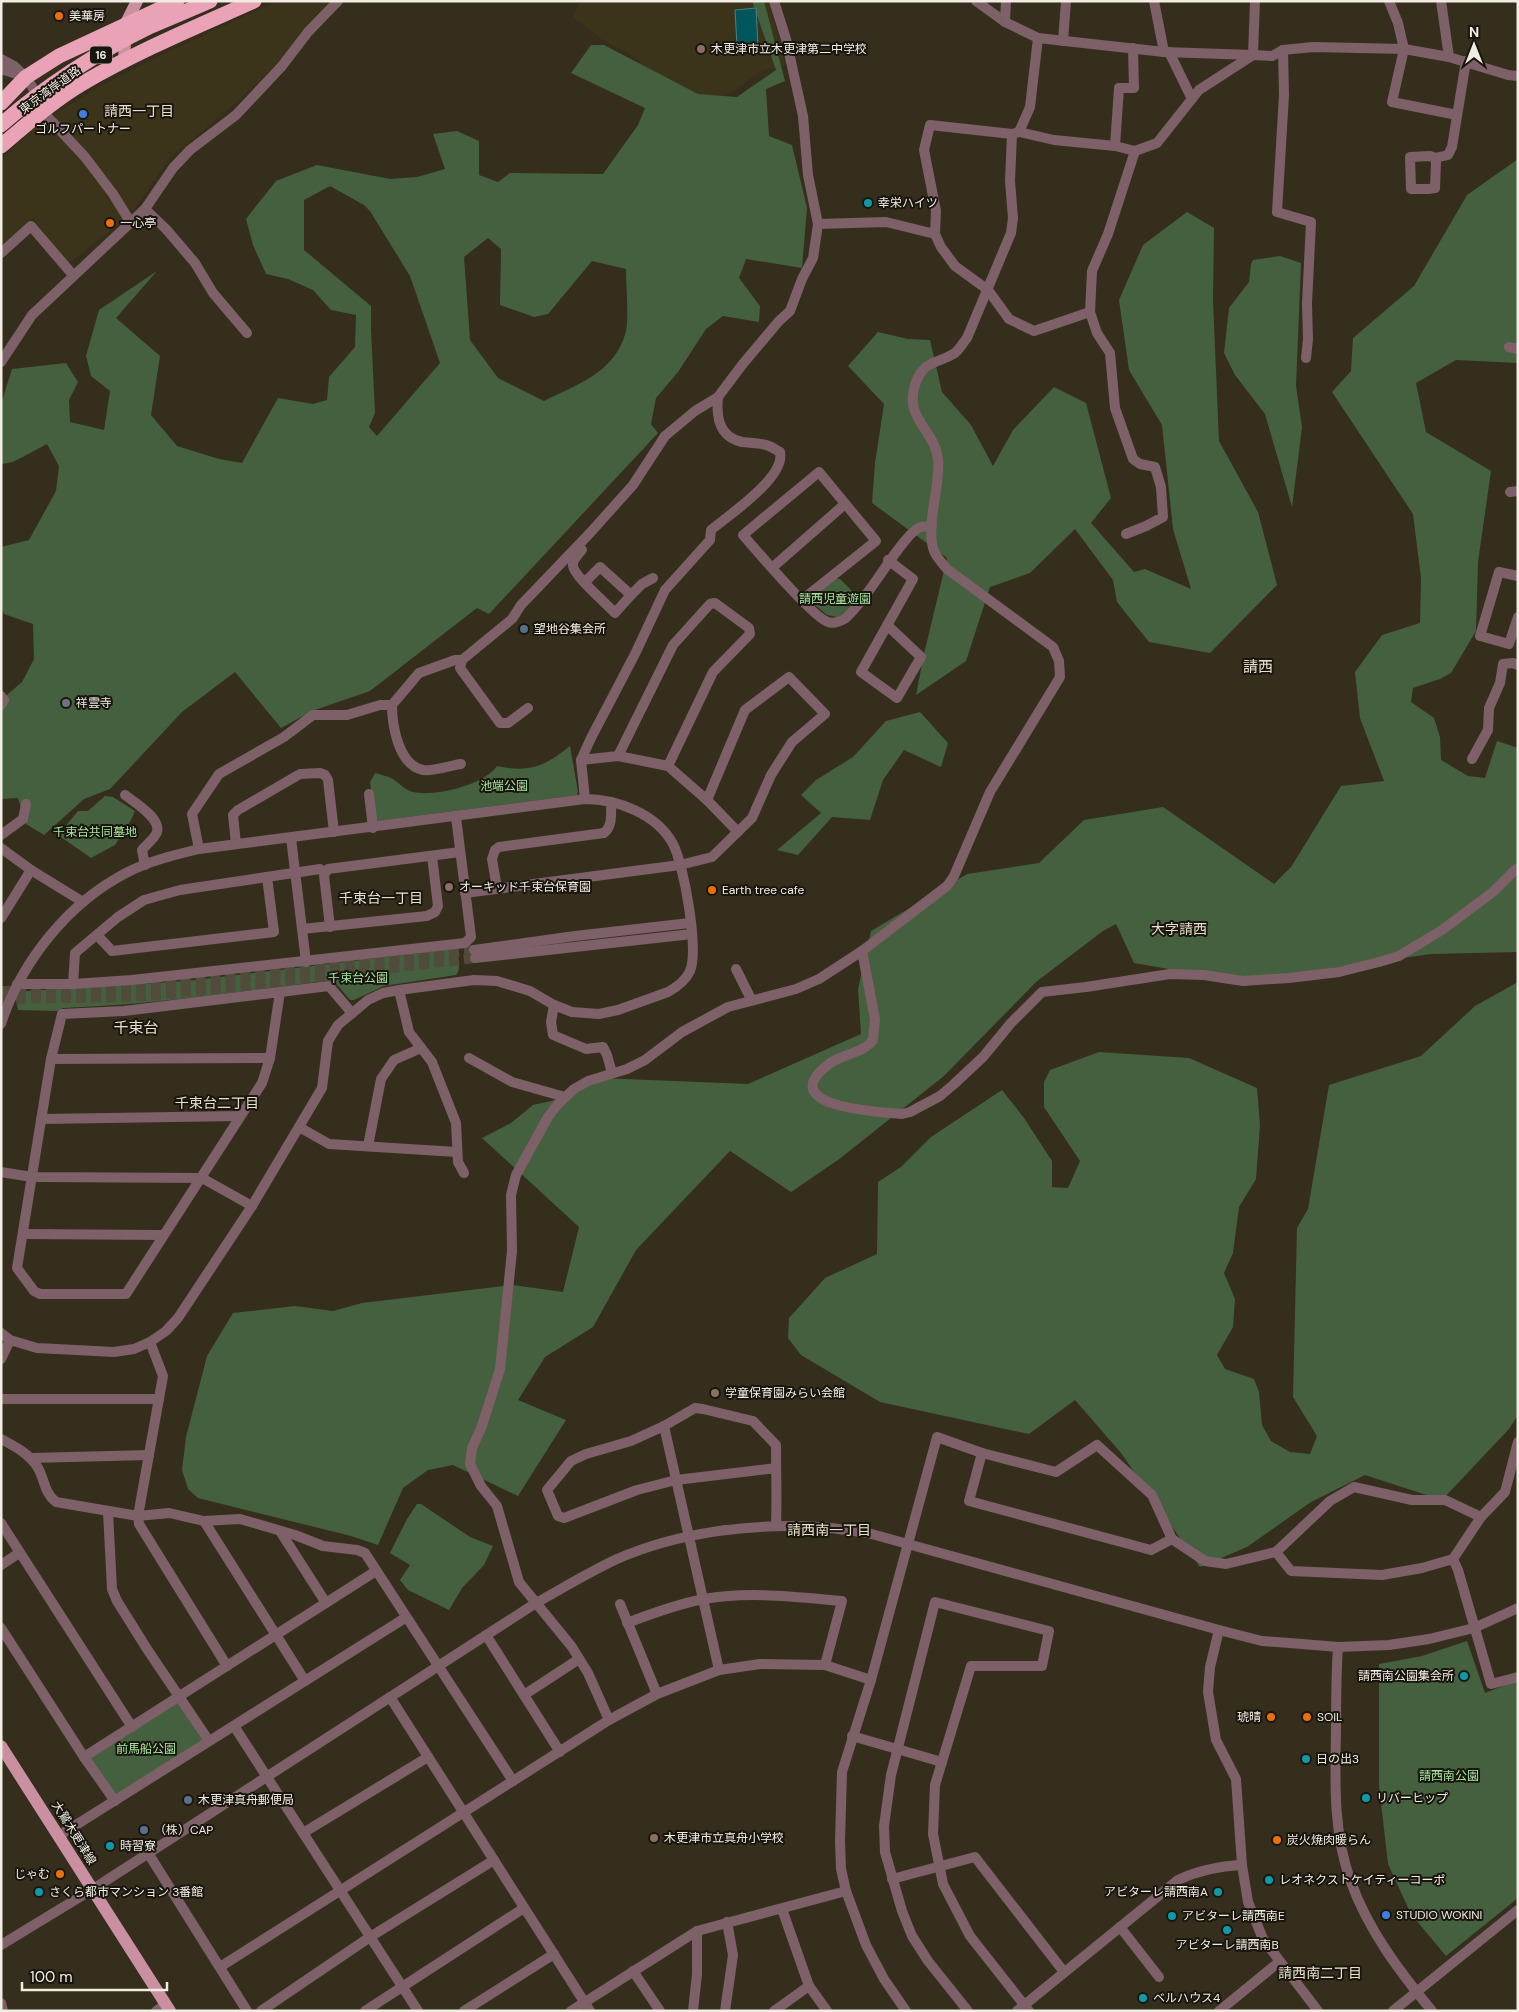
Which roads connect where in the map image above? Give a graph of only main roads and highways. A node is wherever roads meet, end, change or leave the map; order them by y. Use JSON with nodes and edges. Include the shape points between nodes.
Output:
{"nodes":[{"id":1,"x":137,"y":1,"type":"edge"},
{"id":2,"x":177,"y":1,"type":"edge"},
{"id":3,"x":210,"y":1,"type":"edge"},
{"id":4,"x":254,"y":1,"type":"edge"},
{"id":5,"x":126,"y":23,"type":"junction"},
{"id":6,"x":124,"y":61,"type":"junction"},
{"id":7,"x":78,"y":69,"type":"junction"},
{"id":8,"x":1,"y":103,"type":"edge"},
{"id":9,"x":1,"y":110,"type":"edge"},
{"id":10,"x":1,"y":125,"type":"edge"},
{"id":11,"x":1,"y":146,"type":"edge"},
{"id":12,"x":1,"y":1746,"type":"edge"},
{"id":13,"x":164,"y":2009,"type":"edge"}],
"edges":[{"from":1,"to":5,"type":"main road"},
{"from":2,"to":5,"type":"highway","number":"16"},
{"from":3,"to":7,"type":"highway","name":"東京湾岸道路","number":"16","via":[[148,28]]},
{"from":4,"to":6,"type":"highway","name":"東京湾岸道路","number":"16"},
{"from":5,"to":6,"type":"main road"},
{"from":5,"to":8,"type":"highway","number":"16","via":[[59,56],[26,77]]},
{"from":6,"to":11,"type":"highway","name":"東京湾岸道路","number":"16","via":[[82,84]]},
{"from":7,"to":9,"type":"highway","number":"16","via":[[50,76]]},
{"from":7,"to":10,"type":"highway","name":"東京湾岸道路","number":"16"},
{"from":12,"to":13,"type":"main road","name":"大鷲木更津線","via":[[60,1835]]}]}
